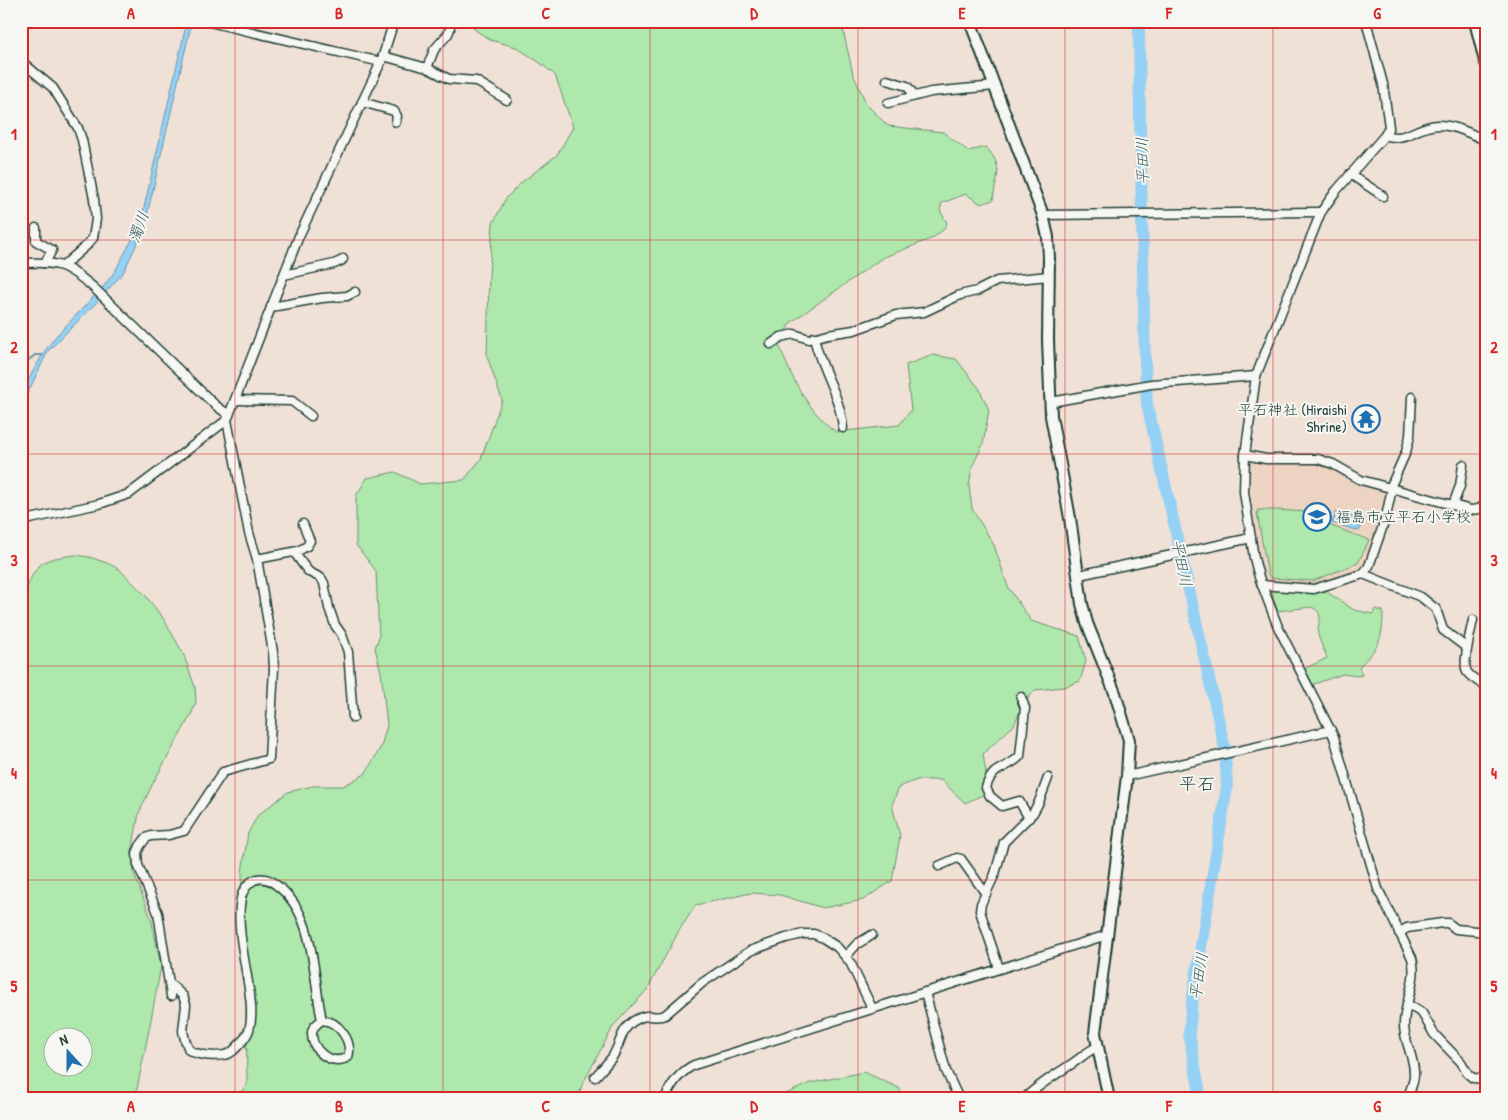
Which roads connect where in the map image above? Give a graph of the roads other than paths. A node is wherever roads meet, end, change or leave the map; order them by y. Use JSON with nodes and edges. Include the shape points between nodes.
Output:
{"nodes":[{"id":1,"x":205,"y":21,"type":"edge"},
{"id":2,"x":394,"y":21,"type":"edge"},
{"id":3,"x":970,"y":21,"type":"edge"},
{"id":4,"x":1366,"y":21,"type":"edge"},
{"id":5,"x":1477,"y":21,"type":"edge"},
{"id":6,"x":450,"y":29,"type":"dead end"},
{"id":7,"x":382,"y":59,"type":"junction"},
{"id":8,"x":1487,"y":61,"type":"edge"},
{"id":9,"x":21,"y":62,"type":"edge"},
{"id":10,"x":427,"y":68,"type":"junction"},
{"id":11,"x":887,"y":80,"type":"dead end"},
{"id":12,"x":995,"y":86,"type":"junction"},
{"id":13,"x":915,"y":96,"type":"junction"},
{"id":14,"x":507,"y":100,"type":"dead end"},
{"id":15,"x":362,"y":102,"type":"junction"},
{"id":16,"x":888,"y":103,"type":"dead end"},
{"id":17,"x":396,"y":122,"type":"dead end"},
{"id":18,"x":1385,"y":135,"type":"junction"},
{"id":19,"x":1487,"y":141,"type":"edge"},
{"id":20,"x":1350,"y":174,"type":"junction"},
{"id":21,"x":1383,"y":196,"type":"dead end"},
{"id":22,"x":1321,"y":212,"type":"junction"},
{"id":23,"x":1043,"y":214,"type":"junction"},
{"id":24,"x":36,"y":228,"type":"dead end"},
{"id":25,"x":343,"y":259,"type":"dead end"},
{"id":26,"x":21,"y":263,"type":"edge"},
{"id":27,"x":46,"y":263,"type":"junction"},
{"id":28,"x":63,"y":266,"type":"junction"},
{"id":29,"x":284,"y":275,"type":"junction"},
{"id":30,"x":1049,"y":276,"type":"junction"},
{"id":31,"x":355,"y":292,"type":"dead end"},
{"id":32,"x":271,"y":307,"type":"junction"},
{"id":33,"x":814,"y":337,"type":"junction"},
{"id":34,"x":771,"y":344,"type":"dead end"},
{"id":35,"x":1256,"y":376,"type":"junction"},
{"id":36,"x":1412,"y":397,"type":"dead end"},
{"id":37,"x":236,"y":400,"type":"junction"},
{"id":38,"x":1051,"y":402,"type":"junction"},
{"id":39,"x":311,"y":416,"type":"dead end"},
{"id":40,"x":228,"y":417,"type":"junction"},
{"id":41,"x":844,"y":428,"type":"dead end"},
{"id":42,"x":1245,"y":456,"type":"junction"},
{"id":43,"x":1463,"y":465,"type":"dead end"},
{"id":44,"x":1391,"y":488,"type":"junction"},
{"id":45,"x":1487,"y":503,"type":"edge"},
{"id":46,"x":1453,"y":505,"type":"junction"},
{"id":47,"x":21,"y":521,"type":"edge"},
{"id":48,"x":303,"y":524,"type":"dead end"},
{"id":49,"x":1251,"y":538,"type":"junction"},
{"id":50,"x":294,"y":552,"type":"junction"},
{"id":51,"x":256,"y":559,"type":"junction"},
{"id":52,"x":1363,"y":574,"type":"junction"},
{"id":53,"x":1079,"y":575,"type":"junction"},
{"id":54,"x":1262,"y":585,"type":"junction"},
{"id":55,"x":1473,"y":620,"type":"dead end"},
{"id":56,"x":1467,"y":648,"type":"junction"},
{"id":57,"x":1487,"y":687,"type":"edge"},
{"id":58,"x":1021,"y":697,"type":"dead end"},
{"id":59,"x":353,"y":718,"type":"dead end"},
{"id":60,"x":1331,"y":730,"type":"junction"},
{"id":61,"x":1127,"y":776,"type":"junction"},
{"id":62,"x":1048,"y":778,"type":"dead end"},
{"id":63,"x":1029,"y":818,"type":"junction"},
{"id":64,"x":940,"y":866,"type":"dead end"},
{"id":65,"x":986,"y":894,"type":"junction"},
{"id":66,"x":1487,"y":932,"type":"edge"},
{"id":67,"x":1399,"y":933,"type":"junction"},
{"id":68,"x":872,"y":935,"type":"dead end"},
{"id":69,"x":1107,"y":935,"type":"junction"},
{"id":70,"x":846,"y":956,"type":"junction"},
{"id":71,"x":999,"y":968,"type":"junction"},
{"id":72,"x":170,"y":984,"type":"junction"},
{"id":73,"x":925,"y":992,"type":"junction"},
{"id":74,"x":171,"y":996,"type":"dead end"},
{"id":75,"x":1407,"y":1004,"type":"junction"},
{"id":76,"x":872,"y":1008,"type":"junction"},
{"id":77,"x":322,"y":1020,"type":"junction"},
{"id":78,"x":1097,"y":1047,"type":"junction"},
{"id":79,"x":595,"y":1077,"type":"dead end"},
{"id":80,"x":1487,"y":1079,"type":"edge"},
{"id":81,"x":665,"y":1099,"type":"edge"},
{"id":82,"x":960,"y":1099,"type":"edge"},
{"id":83,"x":1024,"y":1099,"type":"edge"},
{"id":84,"x":1110,"y":1099,"type":"edge"},
{"id":85,"x":1407,"y":1099,"type":"edge"}],
"edges":[{"from":1,"to":7,"type":"street"},
{"from":2,"to":7,"type":"street"},
{"from":3,"to":12,"type":"street"},
{"from":4,"to":18,"type":"street","via":[[1383,84],[1389,127]]},
{"from":5,"to":8,"type":"highway"},
{"from":6,"to":10,"type":"street","via":[[434,50]]},
{"from":7,"to":10,"type":"street"},
{"from":7,"to":15,"type":"street"},
{"from":9,"to":28,"type":"street","via":[[53,88],[78,128],[86,155],[96,219],[93,238]]},
{"from":10,"to":14,"type":"street","via":[[449,79],[476,81]]},
{"from":11,"to":13,"type":"street","via":[[907,86]]},
{"from":12,"to":13,"type":"street"},
{"from":12,"to":23,"type":"street"},
{"from":13,"to":16,"type":"street"},
{"from":15,"to":17,"type":"street","via":[[394,111]]},
{"from":15,"to":29,"type":"street","via":[[298,236]]},
{"from":18,"to":19,"type":"street","via":[[1400,138],[1438,125],[1453,127]]},
{"from":18,"to":20,"type":"street"},
{"from":20,"to":21,"type":"street"},
{"from":20,"to":22,"type":"street"},
{"from":22,"to":23,"type":"street"},
{"from":22,"to":35,"type":"street"},
{"from":23,"to":30,"type":"street","via":[[1048,237]]},
{"from":24,"to":27,"type":"street","via":[[36,241],[52,250]]},
{"from":25,"to":29,"type":"street"},
{"from":26,"to":27,"type":"street"},
{"from":27,"to":28,"type":"street"},
{"from":28,"to":40,"type":"street","via":[[93,286]]},
{"from":29,"to":32,"type":"street"},
{"from":30,"to":33,"type":"street","via":[[997,281],[924,312]]},
{"from":30,"to":38,"type":"street"},
{"from":31,"to":32,"type":"street"},
{"from":32,"to":37,"type":"street"},
{"from":33,"to":34,"type":"street","via":[[810,339],[794,334]]},
{"from":33,"to":41,"type":"street","via":[[841,409]]},
{"from":35,"to":38,"type":"street","via":[[1150,384]]},
{"from":35,"to":42,"type":"street"},
{"from":36,"to":44,"type":"street","via":[[1409,440]]},
{"from":37,"to":39,"type":"street","via":[[292,401]]},
{"from":37,"to":40,"type":"street"},
{"from":38,"to":53,"type":"street"},
{"from":40,"to":47,"type":"street","via":[[129,494]]},
{"from":40,"to":51,"type":"street"},
{"from":42,"to":44,"type":"street","via":[[1318,458],[1361,480]]},
{"from":42,"to":49,"type":"street","via":[[1244,492]]},
{"from":43,"to":46,"type":"street"},
{"from":44,"to":46,"type":"street"},
{"from":44,"to":52,"type":"street","via":[[1386,517],[1369,566]]},
{"from":45,"to":46,"type":"street","via":[[1471,510]]},
{"from":48,"to":50,"type":"street","via":[[310,543]]},
{"from":49,"to":53,"type":"street"},
{"from":49,"to":54,"type":"street"},
{"from":50,"to":51,"type":"street"},
{"from":50,"to":59,"type":"street","via":[[304,566],[324,583],[329,608],[348,652]]},
{"from":51,"to":72,"type":"street","via":[[274,668],[269,758],[223,772],[184,831],[146,838],[138,853],[138,865],[158,914]]},
{"from":52,"to":54,"type":"street","via":[[1314,589]]},
{"from":52,"to":56,"type":"street","via":[[1421,597],[1436,609],[1443,630]]},
{"from":53,"to":61,"type":"street","via":[[1087,623],[1116,693],[1129,740]]},
{"from":54,"to":60,"type":"street","via":[[1278,627]]},
{"from":55,"to":56,"type":"street"},
{"from":56,"to":57,"type":"street","via":[[1467,672]]},
{"from":58,"to":63,"type":"street","via":[[1025,708],[1020,756],[997,769],[986,788],[1002,806],[1019,801]]},
{"from":60,"to":61,"type":"street"},
{"from":60,"to":67,"type":"street","via":[[1378,889]]},
{"from":61,"to":69,"type":"street"},
{"from":62,"to":63,"type":"street","via":[[1034,814]]},
{"from":63,"to":65,"type":"street","via":[[1004,842]]},
{"from":64,"to":65,"type":"street","via":[[956,858],[961,859]]},
{"from":65,"to":71,"type":"street","via":[[980,911]]},
{"from":66,"to":67,"type":"street","via":[[1456,929],[1442,923],[1408,928]]},
{"from":67,"to":75,"type":"street","via":[[1415,968]]},
{"from":68,"to":70,"type":"street"},
{"from":69,"to":71,"type":"street"},
{"from":69,"to":78,"type":"street","via":[[1095,1033]]},
{"from":70,"to":76,"type":"street"},
{"from":70,"to":79,"type":"street","via":[[823,938],[807,933],[750,950],[702,982],[665,1015],[658,1018],[643,1016],[626,1026],[613,1055]]},
{"from":71,"to":73,"type":"street"},
{"from":72,"to":74,"type":"street"},
{"from":72,"to":77,"type":"street","via":[[183,996],[186,1005],[183,1030],[189,1050],[213,1056],[226,1055],[242,1042],[249,1028],[251,1007],[241,898],[245,887],[256,879],[271,880],[283,889],[303,920],[314,962]]},
{"from":73,"to":76,"type":"street"},
{"from":73,"to":82,"type":"street","via":[[946,1071]]},
{"from":75,"to":80,"type":"street","via":[[1422,1014],[1434,1034],[1468,1074],[1473,1078]]},
{"from":75,"to":85,"type":"street","via":[[1404,1026],[1414,1075]]},
{"from":76,"to":81,"type":"street","via":[[694,1065],[680,1074]]},
{"from":77,"to":77,"type":"street","via":[[312,1032],[321,1054],[334,1061],[348,1057],[349,1048],[339,1028]]},
{"from":78,"to":83,"type":"street"},
{"from":78,"to":84,"type":"street"}]}
